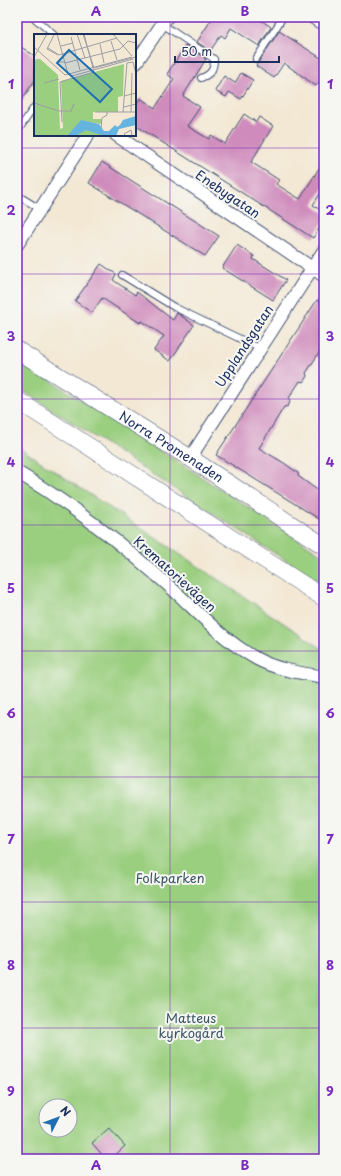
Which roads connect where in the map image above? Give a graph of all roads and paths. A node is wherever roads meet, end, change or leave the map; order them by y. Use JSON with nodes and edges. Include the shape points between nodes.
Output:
{"nodes":[{"id":1,"x":33,"y":17,"type":"edge"},
{"id":2,"x":283,"y":17,"type":"edge"},
{"id":3,"x":312,"y":17,"type":"edge"},
{"id":4,"x":164,"y":21,"type":"edge"},
{"id":5,"x":324,"y":25,"type":"edge"},
{"id":6,"x":53,"y":34,"type":"edge"},
{"id":7,"x":256,"y":59,"type":"dead end"},
{"id":8,"x":136,"y":63,"type":"edge"},
{"id":9,"x":201,"y":78,"type":"dead end"},
{"id":10,"x":34,"y":107,"type":"edge"},
{"id":11,"x":17,"y":132,"type":"edge"},
{"id":12,"x":87,"y":136,"type":"edge"},
{"id":13,"x":117,"y":136,"type":"edge"},
{"id":14,"x":17,"y":194,"type":"edge"},
{"id":15,"x":40,"y":209,"type":"junction"},
{"id":16,"x":17,"y":245,"type":"edge"},
{"id":17,"x":324,"y":250,"type":"edge"},
{"id":18,"x":312,"y":268,"type":"junction"},
{"id":19,"x":122,"y":275,"type":"dead end"},
{"id":20,"x":324,"y":276,"type":"edge"},
{"id":21,"x":259,"y":348,"type":"junction"},
{"id":22,"x":17,"y":350,"type":"edge"},
{"id":23,"x":17,"y":400,"type":"edge"},
{"id":24,"x":190,"y":458,"type":"junction"},
{"id":25,"x":17,"y":472,"type":"edge"},
{"id":26,"x":324,"y":546,"type":"edge"},
{"id":27,"x":321,"y":595,"type":"edge"},
{"id":28,"x":324,"y":677,"type":"edge"}],
"edges":[{"from":1,"to":6,"type":"lane"},
{"from":2,"to":7,"type":"lane"},
{"from":3,"to":5,"type":"street"},
{"from":4,"to":8,"type":"street"},
{"from":4,"to":9,"type":"lane","via":[[214,59],[214,68],[210,74]]},
{"from":10,"to":11,"type":"lane"},
{"from":12,"to":15,"type":"street"},
{"from":13,"to":18,"type":"street","name":"Enebygatan"},
{"from":14,"to":15,"type":"lane"},
{"from":15,"to":16,"type":"street"},
{"from":17,"to":18,"type":"street","name":"Upplandsgatan"},
{"from":18,"to":20,"type":"street","name":"Enebygatan"},
{"from":18,"to":21,"type":"street","name":"Upplandsgatan"},
{"from":19,"to":21,"type":"lane","via":[[174,307]]},
{"from":21,"to":24,"type":"street","name":"Upplandsgatan"},
{"from":22,"to":24,"type":"main road","name":"Norra Promenaden"},
{"from":23,"to":27,"type":"main road"},
{"from":24,"to":26,"type":"main road","name":"Norra Promenaden"},
{"from":25,"to":28,"type":"street","name":"Krematorievägen","via":[[53,493],[98,525],[191,605],[225,638],[258,660],[292,672]]}]}
